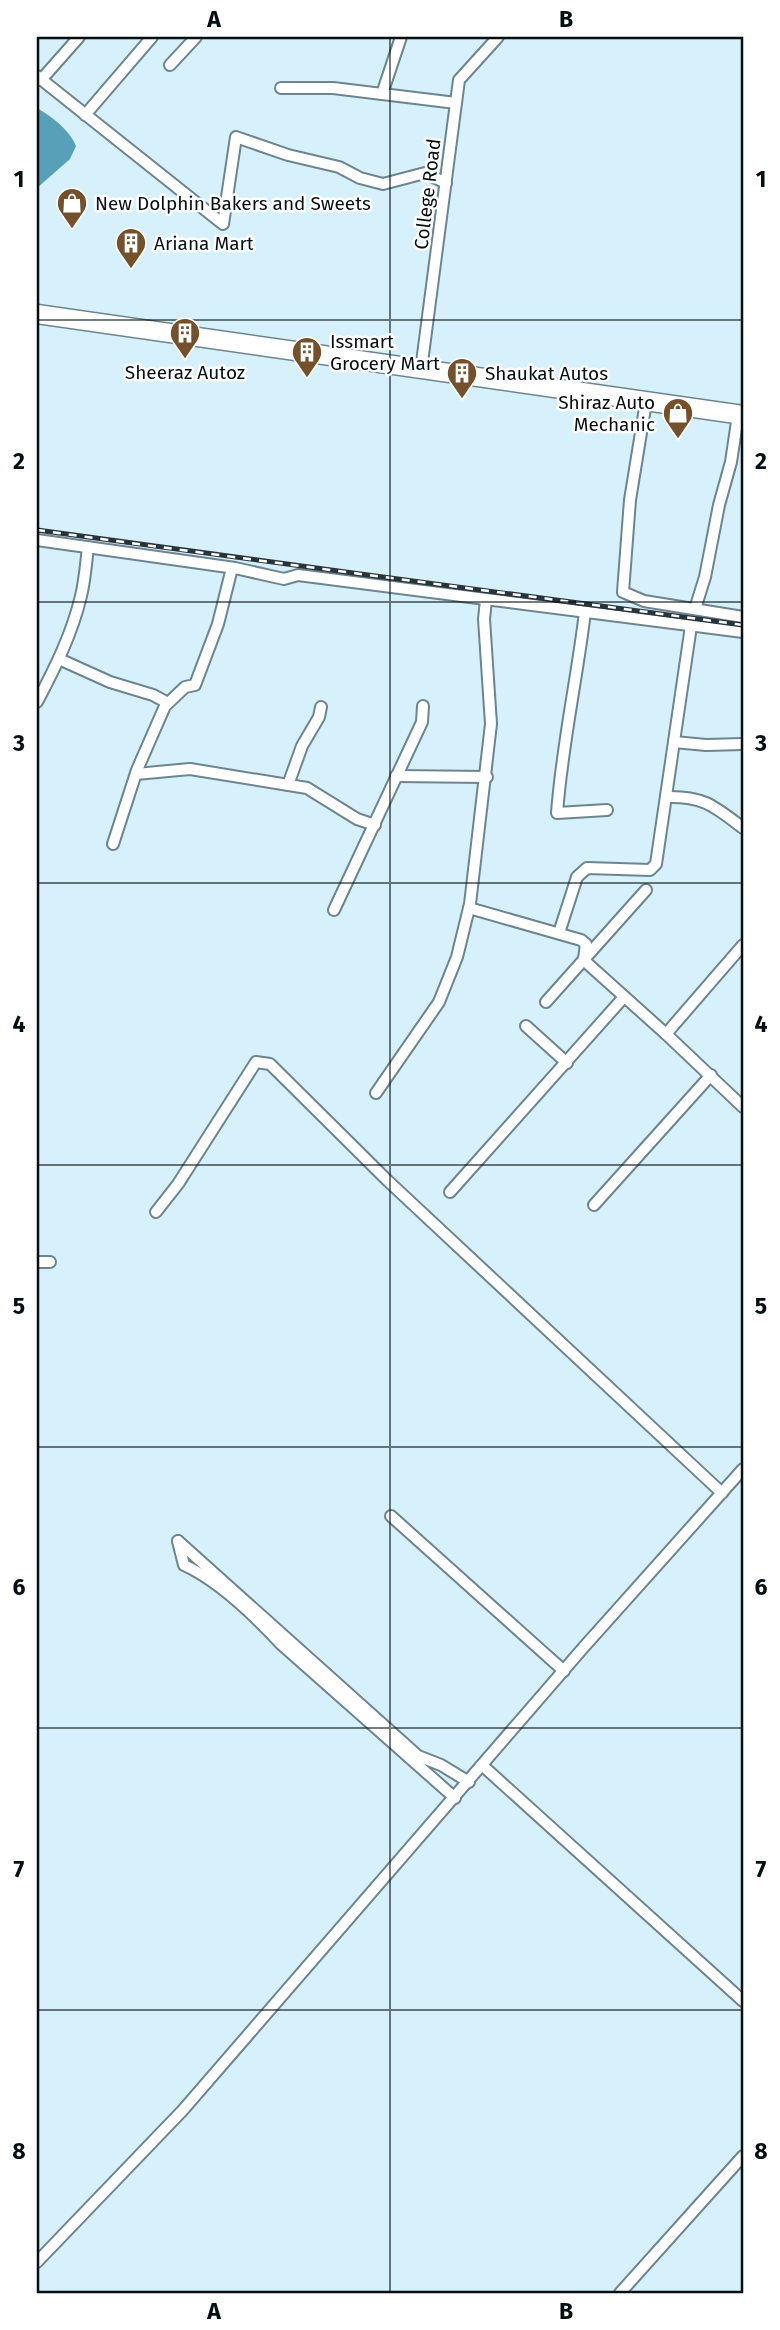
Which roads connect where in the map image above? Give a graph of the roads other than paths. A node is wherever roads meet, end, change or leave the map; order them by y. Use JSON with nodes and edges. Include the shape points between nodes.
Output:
{"nodes":[{"id":1,"x":79,"y":37,"type":"edge"},
{"id":2,"x":152,"y":37,"type":"edge"},
{"id":3,"x":196,"y":37,"type":"edge"},
{"id":4,"x":401,"y":37,"type":"edge"},
{"id":5,"x":498,"y":37,"type":"edge"},
{"id":6,"x":170,"y":65,"type":"dead end"},
{"id":7,"x":39,"y":78,"type":"edge"},
{"id":8,"x":281,"y":88,"type":"dead end"},
{"id":9,"x":382,"y":94,"type":"junction"},
{"id":10,"x":456,"y":103,"type":"junction"},
{"id":11,"x":85,"y":115,"type":"junction"},
{"id":12,"x":446,"y":183,"type":"junction"},
{"id":13,"x":37,"y":314,"type":"edge"},
{"id":14,"x":421,"y":370,"type":"junction"},
{"id":15,"x":646,"y":402,"type":"junction"},
{"id":16,"x":741,"y":415,"type":"edge"},
{"id":17,"x":37,"y":540,"type":"edge"},
{"id":18,"x":88,"y":547,"type":"junction"},
{"id":19,"x":232,"y":568,"type":"junction"},
{"id":20,"x":486,"y":600,"type":"junction"},
{"id":21,"x":695,"y":609,"type":"junction"},
{"id":22,"x":585,"y":612,"type":"junction"},
{"id":23,"x":743,"y":617,"type":"edge"},
{"id":24,"x":691,"y":626,"type":"junction"},
{"id":25,"x":743,"y":632,"type":"edge"},
{"id":26,"x":59,"y":659,"type":"junction"},
{"id":27,"x":37,"y":702,"type":"edge"},
{"id":28,"x":168,"y":703,"type":"junction"},
{"id":29,"x":423,"y":706,"type":"dead end"},
{"id":30,"x":321,"y":707,"type":"dead end"},
{"id":31,"x":674,"y":742,"type":"junction"},
{"id":32,"x":743,"y":744,"type":"edge"},
{"id":33,"x":136,"y":774,"type":"junction"},
{"id":34,"x":396,"y":776,"type":"junction"},
{"id":35,"x":486,"y":777,"type":"junction"},
{"id":36,"x":288,"y":785,"type":"junction"},
{"id":37,"x":666,"y":797,"type":"junction"},
{"id":38,"x":607,"y":810,"type":"dead end"},
{"id":39,"x":375,"y":825,"type":"junction"},
{"id":40,"x":743,"y":828,"type":"edge"},
{"id":41,"x":113,"y":844,"type":"dead end"},
{"id":42,"x":646,"y":890,"type":"dead end"},
{"id":43,"x":469,"y":908,"type":"junction"},
{"id":44,"x":334,"y":910,"type":"dead end"},
{"id":45,"x":559,"y":933,"type":"junction"},
{"id":46,"x":743,"y":945,"type":"edge"},
{"id":47,"x":584,"y":959,"type":"junction"},
{"id":48,"x":624,"y":997,"type":"junction"},
{"id":49,"x":546,"y":1002,"type":"dead end"},
{"id":50,"x":526,"y":1027,"type":"dead end"},
{"id":51,"x":666,"y":1034,"type":"junction"},
{"id":52,"x":566,"y":1063,"type":"junction"},
{"id":53,"x":711,"y":1076,"type":"junction"},
{"id":54,"x":376,"y":1093,"type":"dead end"},
{"id":55,"x":743,"y":1107,"type":"edge"},
{"id":56,"x":450,"y":1192,"type":"dead end"},
{"id":57,"x":594,"y":1205,"type":"dead end"},
{"id":58,"x":156,"y":1212,"type":"dead end"},
{"id":59,"x":37,"y":1262,"type":"edge"},
{"id":60,"x":50,"y":1262,"type":"dead end"},
{"id":61,"x":743,"y":1469,"type":"edge"},
{"id":62,"x":722,"y":1493,"type":"junction"},
{"id":63,"x":391,"y":1516,"type":"dead end"},
{"id":64,"x":564,"y":1671,"type":"junction"},
{"id":65,"x":482,"y":1766,"type":"junction"},
{"id":66,"x":469,"y":1782,"type":"junction"},
{"id":67,"x":455,"y":1798,"type":"junction"},
{"id":68,"x":743,"y":2001,"type":"edge"},
{"id":69,"x":743,"y":2156,"type":"edge"},
{"id":70,"x":37,"y":2262,"type":"edge"},
{"id":71,"x":620,"y":2293,"type":"edge"}],
"edges":[{"from":1,"to":7,"type":"street"},
{"from":2,"to":11,"type":"street"},
{"from":3,"to":6,"type":"street"},
{"from":4,"to":9,"type":"street"},
{"from":5,"to":10,"type":"street","name":"College Road","via":[[459,80]]},
{"from":7,"to":11,"type":"street"},
{"from":8,"to":9,"type":"street"},
{"from":9,"to":10,"type":"street"},
{"from":10,"to":12,"type":"street","name":"College Road"},
{"from":11,"to":12,"type":"street","via":[[223,224],[236,138],[383,184],[425,173]]},
{"from":12,"to":14,"type":"street","name":"College Road"},
{"from":13,"to":14,"type":"highway"},
{"from":14,"to":15,"type":"highway"},
{"from":15,"to":16,"type":"highway"},
{"from":15,"to":21,"type":"street","via":[[629,513],[624,592],[644,601]]},
{"from":16,"to":21,"type":"street"},
{"from":17,"to":18,"type":"street"},
{"from":18,"to":19,"type":"street"},
{"from":18,"to":26,"type":"street","via":[[82,593]]},
{"from":19,"to":20,"type":"street","via":[[284,579],[298,575]]},
{"from":19,"to":28,"type":"street","via":[[218,624],[195,685],[185,687]]},
{"from":20,"to":22,"type":"street"},
{"from":20,"to":35,"type":"street","via":[[491,724]]},
{"from":21,"to":23,"type":"street"},
{"from":22,"to":24,"type":"street"},
{"from":22,"to":38,"type":"street","via":[[557,813]]},
{"from":24,"to":25,"type":"street"},
{"from":24,"to":31,"type":"street"},
{"from":26,"to":27,"type":"street"},
{"from":26,"to":28,"type":"street"},
{"from":28,"to":33,"type":"street"},
{"from":29,"to":34,"type":"street","via":[[422,722]]},
{"from":30,"to":36,"type":"street"},
{"from":31,"to":32,"type":"street"},
{"from":31,"to":37,"type":"street"},
{"from":33,"to":36,"type":"street","via":[[190,769]]},
{"from":33,"to":41,"type":"street"},
{"from":34,"to":35,"type":"street"},
{"from":34,"to":39,"type":"street"},
{"from":35,"to":43,"type":"street"},
{"from":36,"to":39,"type":"street","via":[[307,788]]},
{"from":37,"to":40,"type":"street","via":[[705,801]]},
{"from":37,"to":45,"type":"street","via":[[656,864],[650,870],[587,868],[577,877]]},
{"from":39,"to":44,"type":"street"},
{"from":42,"to":47,"type":"street"},
{"from":43,"to":45,"type":"street"},
{"from":43,"to":54,"type":"street","via":[[439,1002]]},
{"from":45,"to":47,"type":"street","via":[[586,944]]},
{"from":46,"to":51,"type":"street"},
{"from":47,"to":48,"type":"street"},
{"from":47,"to":49,"type":"street"},
{"from":48,"to":51,"type":"street"},
{"from":48,"to":52,"type":"street"},
{"from":50,"to":52,"type":"street"},
{"from":51,"to":53,"type":"street"},
{"from":52,"to":56,"type":"street"},
{"from":53,"to":55,"type":"street"},
{"from":53,"to":57,"type":"street"},
{"from":58,"to":62,"type":"street","via":[[256,1062],[270,1064],[388,1181]]},
{"from":59,"to":60,"type":"street"},
{"from":61,"to":62,"type":"street"},
{"from":62,"to":64,"type":"street"},
{"from":63,"to":64,"type":"street"},
{"from":64,"to":65,"type":"street"},
{"from":65,"to":66,"type":"street"},
{"from":65,"to":68,"type":"street"},
{"from":66,"to":67,"type":"street"},
{"from":66,"to":67,"type":"street","via":[[418,1756],[178,1541],[184,1565],[201,1572],[263,1625]]},
{"from":67,"to":70,"type":"street","via":[[183,2110]]},
{"from":69,"to":71,"type":"street"}]}
